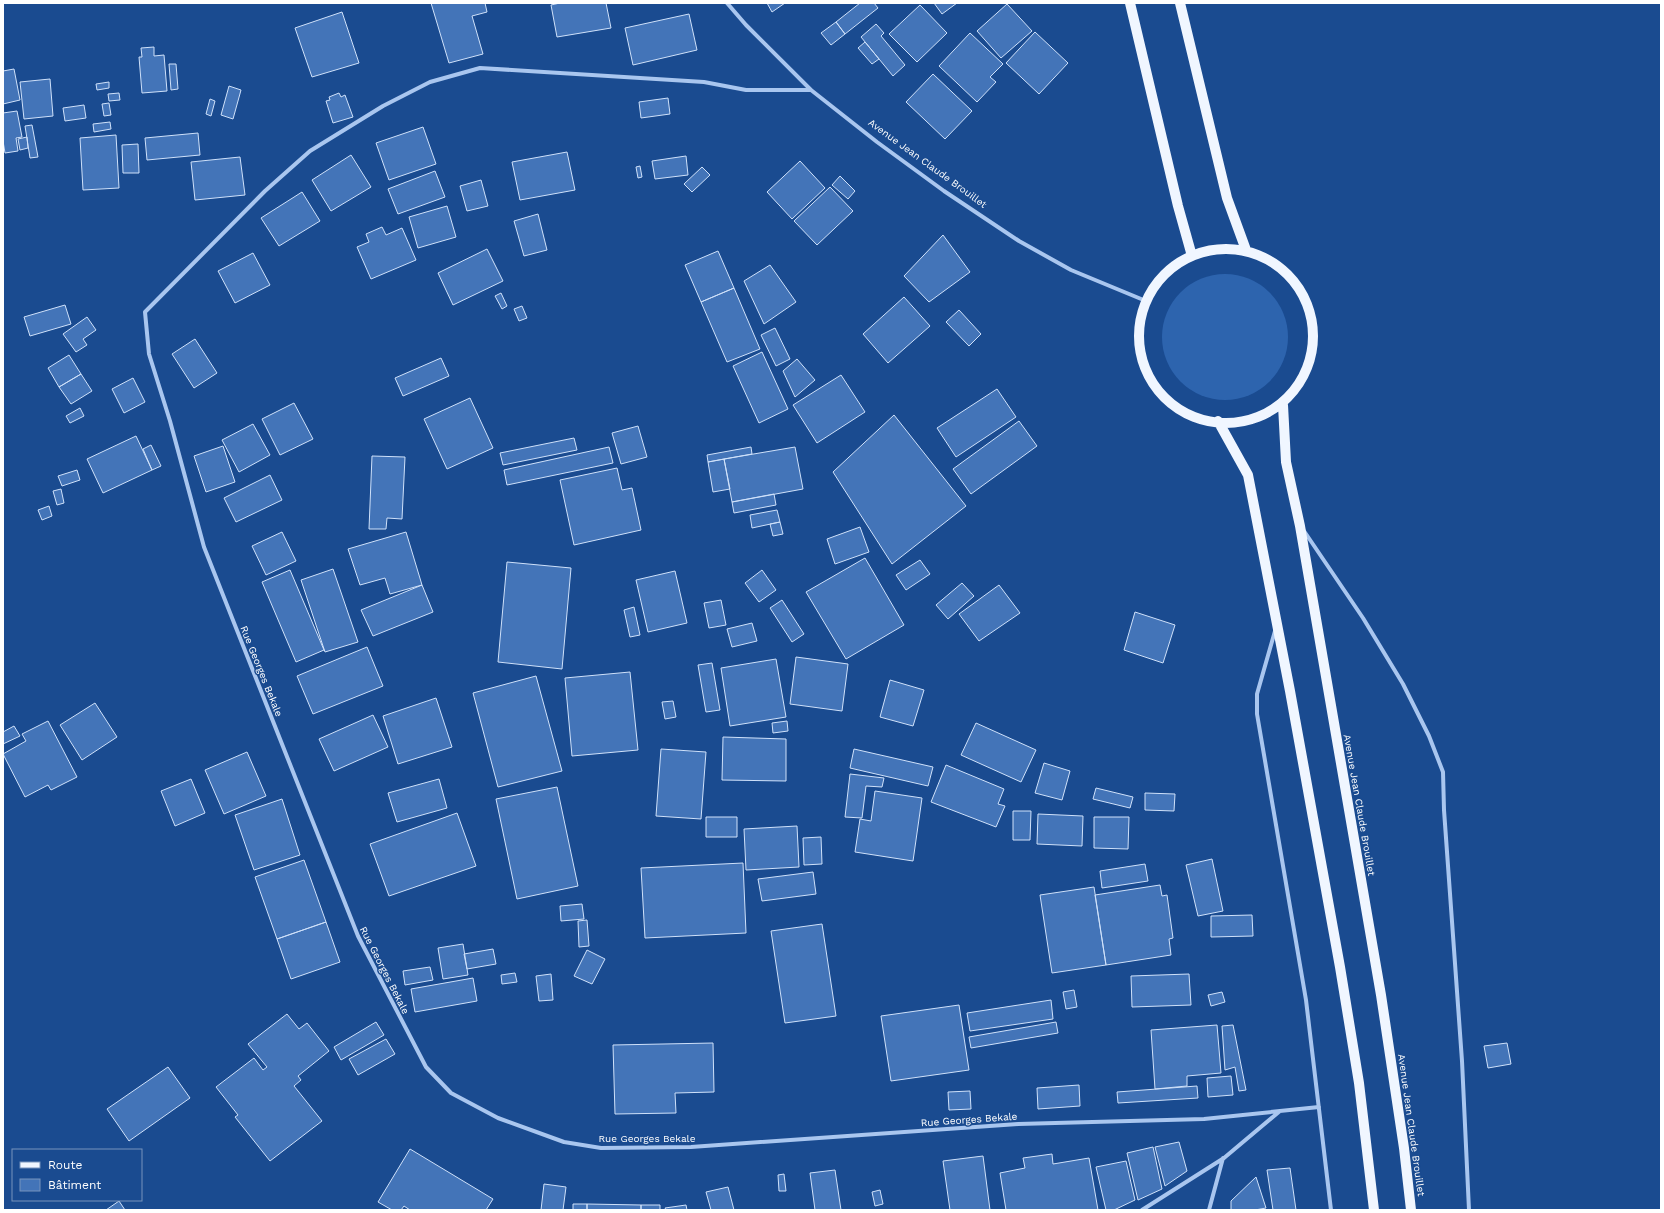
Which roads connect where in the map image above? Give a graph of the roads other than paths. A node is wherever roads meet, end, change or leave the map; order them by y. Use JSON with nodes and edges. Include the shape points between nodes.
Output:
{"nodes":[{"id":1,"x":727,"y":3,"type":"edge"},
{"id":2,"x":1130,"y":3,"type":"edge"},
{"id":3,"x":1180,"y":3,"type":"edge"},
{"id":4,"x":811,"y":90,"type":"junction"},
{"id":5,"x":1246,"y":250,"type":"junction"},
{"id":6,"x":1192,"y":256,"type":"junction"},
{"id":7,"x":1146,"y":301,"type":"junction"},
{"id":8,"x":1283,"y":405,"type":"junction"},
{"id":9,"x":1218,"y":421,"type":"junction"},
{"id":10,"x":1300,"y":526,"type":"junction"},
{"id":11,"x":1277,"y":624,"type":"junction"},
{"id":12,"x":1319,"y":1107,"type":"junction"},
{"id":13,"x":1280,"y":1111,"type":"junction"},
{"id":14,"x":1224,"y":1158,"type":"junction"},
{"id":15,"x":1142,"y":1210,"type":"edge"},
{"id":16,"x":1209,"y":1210,"type":"edge"},
{"id":17,"x":1331,"y":1210,"type":"edge"},
{"id":18,"x":1374,"y":1210,"type":"edge"},
{"id":19,"x":1411,"y":1210,"type":"edge"},
{"id":20,"x":1469,"y":1210,"type":"edge"}],
"edges":[{"from":1,"to":4,"type":"street","name":"Avenue Jean Claude Brouillet"},
{"from":2,"to":6,"type":"main road","via":[[1174,191]]},
{"from":3,"to":5,"type":"main road","via":[[1228,198]]},
{"from":4,"to":7,"type":"street","name":"Avenue Jean Claude Brouillet","via":[[944,191],[1019,241],[1071,270]]},
{"from":4,"to":13,"type":"street","name":"Rue Georges Bekale","via":[[746,90],[704,82],[480,68],[430,82],[383,106],[310,151],[265,191],[145,312],[149,354],[204,547],[358,936],[426,1067],[451,1093],[498,1118],[564,1142],[602,1148],[690,1147],[1018,1124],[1204,1119]]},
{"from":5,"to":6,"type":"main road","via":[[1214,250]]},
{"from":5,"to":8,"type":"main road","via":[[1274,263],[1294,282],[1308,305],[1313,332],[1310,359],[1299,383]]},
{"from":6,"to":7,"type":"main road","via":[[1170,269],[1156,283]]},
{"from":7,"to":9,"type":"main road","via":[[1139,326],[1140,352],[1149,376],[1164,397],[1185,413]]},
{"from":8,"to":9,"type":"main road","via":[[1259,416],[1234,422]]},
{"from":8,"to":10,"type":"main road","name":"Avenue Jean Claude Brouillet","via":[[1286,462]]},
{"from":9,"to":11,"type":"main road","via":[[1248,475]]},
{"from":10,"to":19,"type":"main road","name":"Avenue Jean Claude Brouillet","via":[[1381,995]]},
{"from":10,"to":20,"type":"street","via":[[1363,618],[1403,684],[1443,772]]},
{"from":11,"to":12,"type":"street","via":[[1257,694],[1257,714],[1306,1000]]},
{"from":11,"to":18,"type":"main road","via":[[1343,982],[1359,1083]]},
{"from":12,"to":13,"type":"street","name":"Rue Georges Bekale"},
{"from":12,"to":17,"type":"street"},
{"from":13,"to":14,"type":"street"},
{"from":14,"to":15,"type":"street"},
{"from":14,"to":16,"type":"street"}]}
